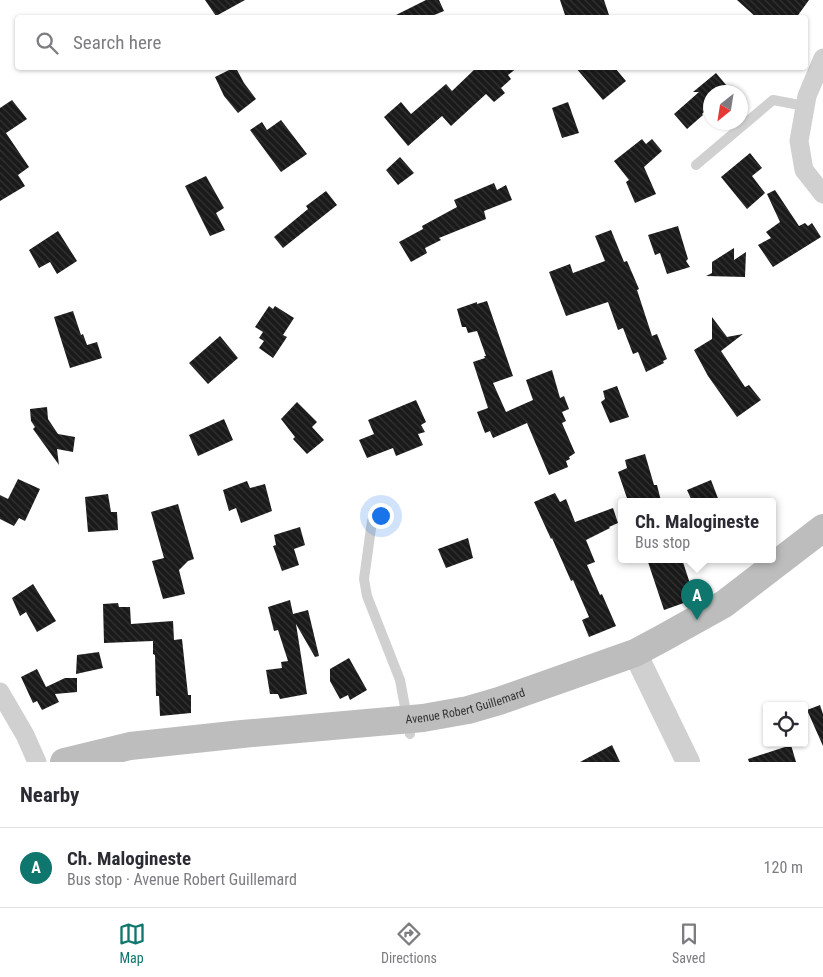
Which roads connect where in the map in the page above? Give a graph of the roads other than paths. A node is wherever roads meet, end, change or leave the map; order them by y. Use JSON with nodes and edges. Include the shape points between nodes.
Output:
{"nodes":[{"id":1,"x":823,"y":58,"type":"edge"},
{"id":2,"x":805,"y":106,"type":"junction"},
{"id":3,"x":696,"y":165,"type":"dead end"},
{"id":4,"x":823,"y":194,"type":"edge"},
{"id":5,"x":372,"y":520,"type":"dead end"},
{"id":6,"x":823,"y":528,"type":"edge"},
{"id":7,"x":823,"y":548,"type":"edge"},
{"id":8,"x":637,"y":660,"type":"junction"},
{"id":9,"x":0,"y":692,"type":"edge"},
{"id":10,"x":408,"y":727,"type":"junction"},
{"id":11,"x":36,"y":762,"type":"edge"},
{"id":12,"x":64,"y":762,"type":"edge"},
{"id":13,"x":128,"y":762,"type":"edge"},
{"id":14,"x":688,"y":762,"type":"edge"}],
"edges":[{"from":1,"to":2,"type":"street"},
{"from":2,"to":3,"type":"lane","via":[[773,100]]},
{"from":2,"to":4,"type":"street","via":[[799,141],[804,170]]},
{"from":5,"to":10,"type":"lane","via":[[364,579],[367,596],[400,680]]},
{"from":6,"to":8,"type":"main road","name":"Avenue Robert Guillemard","via":[[724,604]]},
{"from":7,"to":8,"type":"main road","name":"Avenue Robert Guillemard","via":[[730,616],[683,645]]},
{"from":8,"to":10,"type":"main road","name":"Avenue Robert Guillemard","via":[[545,703],[499,718],[472,725]]},
{"from":8,"to":14,"type":"street"},
{"from":9,"to":11,"type":"street","via":[[25,735]]},
{"from":10,"to":12,"type":"main road","name":"Avenue Robert Guillemard","via":[[242,734],[130,746]]},
{"from":10,"to":13,"type":"main road","name":"Avenue Robert Guillemard"}]}
